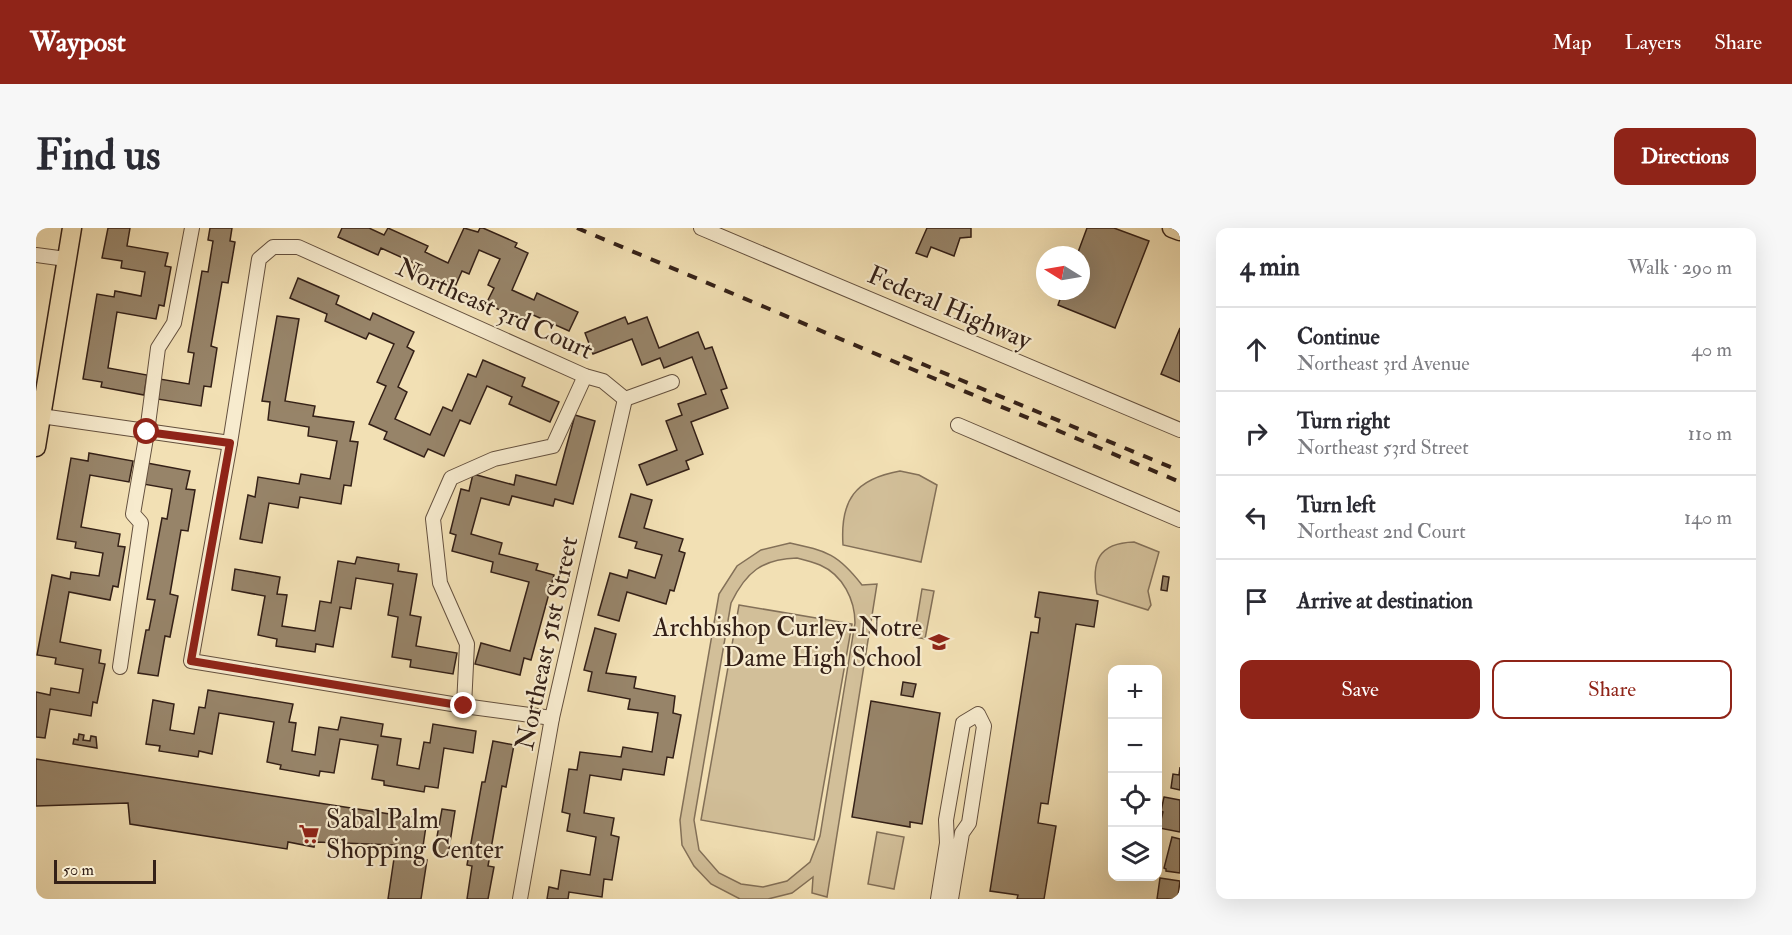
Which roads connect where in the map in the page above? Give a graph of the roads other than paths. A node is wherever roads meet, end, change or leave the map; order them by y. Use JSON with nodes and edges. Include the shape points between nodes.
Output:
{"nodes":[{"id":1,"x":72,"y":228,"type":"edge"},
{"id":2,"x":192,"y":228,"type":"edge"},
{"id":3,"x":701,"y":228,"type":"edge"},
{"id":4,"x":1172,"y":228,"type":"edge"},
{"id":5,"x":1180,"y":231,"type":"edge"},
{"id":6,"x":36,"y":255,"type":"edge"},
{"id":7,"x":66,"y":259,"type":"junction"},
{"id":8,"x":585,"y":376,"type":"junction"},
{"id":9,"x":672,"y":382,"type":"dead end"},
{"id":10,"x":625,"y":399,"type":"junction"},
{"id":11,"x":41,"y":416,"type":"junction"},
{"id":12,"x":958,"y":425,"type":"dead end"},
{"id":13,"x":1180,"y":430,"type":"edge"},
{"id":14,"x":147,"y":432,"type":"junction"},
{"id":15,"x":230,"y":443,"type":"junction"},
{"id":16,"x":36,"y":447,"type":"edge"},
{"id":17,"x":1180,"y":520,"type":"edge"},
{"id":18,"x":120,"y":666,"type":"dead end"},
{"id":19,"x":464,"y":706,"type":"junction"},
{"id":20,"x":552,"y":718,"type":"junction"},
{"id":21,"x":520,"y":899,"type":"edge"},
{"id":22,"x":938,"y":899,"type":"edge"},
{"id":23,"x":951,"y":899,"type":"edge"}],
"edges":[{"from":1,"to":7,"type":"main road"},
{"from":2,"to":14,"type":"street","via":[[174,323],[158,348]]},
{"from":3,"to":13,"type":"street","name":"Federal Highway"},
{"from":4,"to":5,"type":"main road"},
{"from":6,"to":7,"type":"street"},
{"from":7,"to":11,"type":"main road"},
{"from":8,"to":10,"type":"street","name":"Northeast 3rd Court","via":[[603,381]]},
{"from":8,"to":15,"type":"street","name":"Northeast 3rd Court","via":[[298,247],[273,247],[259,259]]},
{"from":8,"to":19,"type":"street","via":[[554,446],[494,459],[451,478],[433,519],[440,583],[466,644]]},
{"from":9,"to":10,"type":"street"},
{"from":10,"to":20,"type":"street","name":"Northeast 51st Street"},
{"from":11,"to":14,"type":"street"},
{"from":11,"to":16,"type":"main road"},
{"from":12,"to":17,"type":"street"},
{"from":14,"to":15,"type":"street"},
{"from":14,"to":18,"type":"street","via":[[133,514],[141,524]]},
{"from":15,"to":19,"type":"street","via":[[191,661]]},
{"from":19,"to":20,"type":"street"},
{"from":20,"to":21,"type":"street","name":"Northeast 51st Street"},
{"from":22,"to":23,"type":"street","via":[[947,843],[946,820],[963,723],[978,714],[984,726],[969,823],[962,833]]}]}
